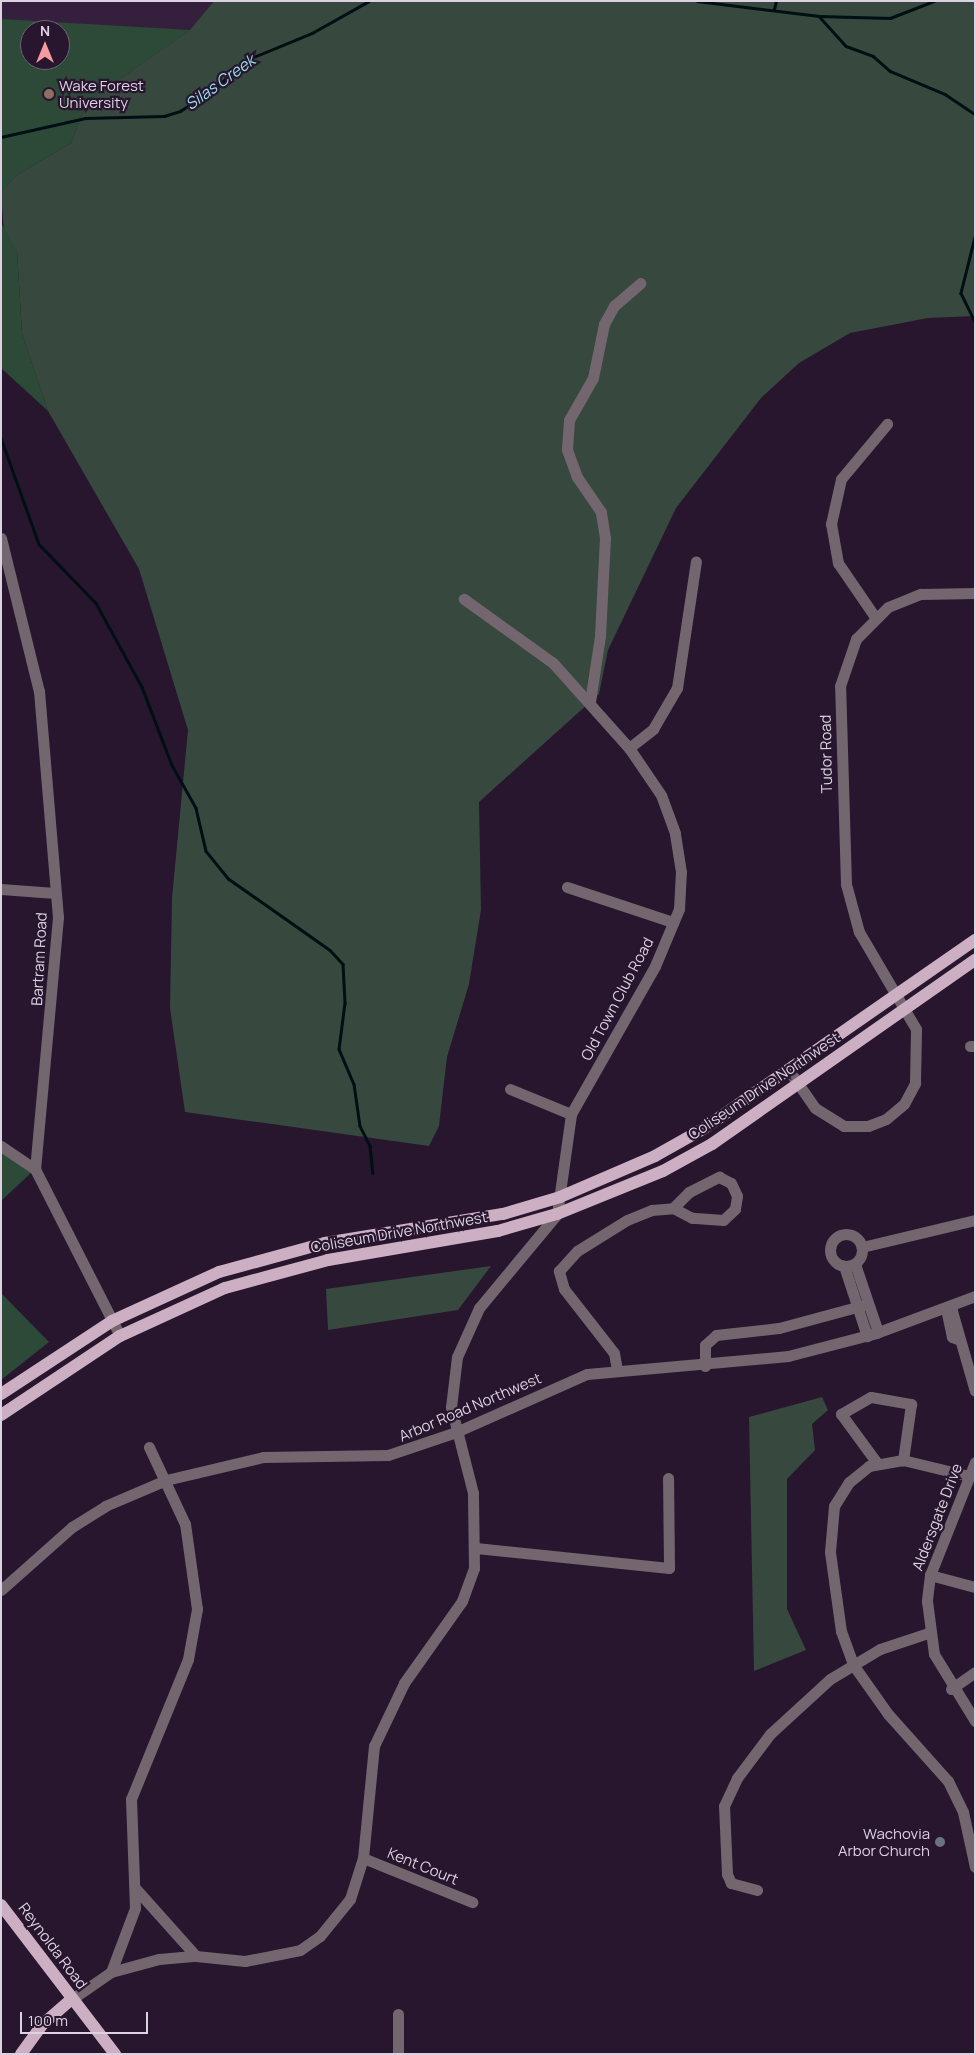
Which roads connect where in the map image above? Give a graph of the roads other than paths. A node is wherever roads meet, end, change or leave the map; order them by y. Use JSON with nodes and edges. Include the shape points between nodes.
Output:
{"nodes":[{"id":1,"x":640,"y":283,"type":"dead end"},
{"id":2,"x":887,"y":424,"type":"dead end"},
{"id":3,"x":1,"y":538,"type":"edge"},
{"id":4,"x":696,"y":561,"type":"dead end"},
{"id":5,"x":975,"y":593,"type":"edge"},
{"id":6,"x":464,"y":599,"type":"dead end"},
{"id":7,"x":875,"y":617,"type":"junction"},
{"id":8,"x":590,"y":702,"type":"junction"},
{"id":9,"x":630,"y":748,"type":"junction"},
{"id":10,"x":567,"y":887,"type":"dead end"},
{"id":11,"x":1,"y":890,"type":"edge"},
{"id":12,"x":55,"y":893,"type":"junction"},
{"id":13,"x":673,"y":922,"type":"junction"},
{"id":14,"x":975,"y":940,"type":"edge"},
{"id":15,"x":975,"y":960,"type":"edge"},
{"id":16,"x":897,"y":993,"type":"junction"},
{"id":17,"x":907,"y":1007,"type":"junction"},
{"id":18,"x":788,"y":1069,"type":"junction"},
{"id":19,"x":798,"y":1083,"type":"junction"},
{"id":20,"x":510,"y":1088,"type":"dead end"},
{"id":21,"x":571,"y":1114,"type":"junction"},
{"id":22,"x":1,"y":1146,"type":"edge"},
{"id":23,"x":36,"y":1168,"type":"junction"},
{"id":24,"x":560,"y":1197,"type":"junction"},
{"id":25,"x":673,"y":1208,"type":"junction"},
{"id":26,"x":557,"y":1214,"type":"junction"},
{"id":27,"x":975,"y":1220,"type":"edge"},
{"id":28,"x":862,"y":1247,"type":"junction"},
{"id":29,"x":850,"y":1265,"type":"junction"},
{"id":30,"x":975,"y":1296,"type":"edge"},
{"id":31,"x":863,"y":1306,"type":"junction"},
{"id":32,"x":946,"y":1308,"type":"junction"},
{"id":33,"x":112,"y":1321,"type":"junction"},
{"id":34,"x":878,"y":1332,"type":"junction"},
{"id":35,"x":120,"y":1336,"type":"junction"},
{"id":36,"x":867,"y":1336,"type":"junction"},
{"id":37,"x":705,"y":1366,"type":"junction"},
{"id":38,"x":616,"y":1370,"type":"junction"},
{"id":39,"x":975,"y":1391,"type":"edge"},
{"id":40,"x":1,"y":1394,"type":"edge"},
{"id":41,"x":1,"y":1415,"type":"edge"},
{"id":42,"x":456,"y":1432,"type":"junction"},
{"id":43,"x":149,"y":1447,"type":"dead end"},
{"id":44,"x":902,"y":1460,"type":"junction"},
{"id":45,"x":975,"y":1462,"type":"edge"},
{"id":46,"x":877,"y":1463,"type":"junction"},
{"id":47,"x":969,"y":1476,"type":"junction"},
{"id":48,"x":668,"y":1478,"type":"dead end"},
{"id":49,"x":166,"y":1480,"type":"junction"},
{"id":50,"x":476,"y":1548,"type":"junction"},
{"id":51,"x":930,"y":1575,"type":"junction"},
{"id":52,"x":975,"y":1587,"type":"edge"},
{"id":53,"x":1,"y":1590,"type":"edge"},
{"id":54,"x":928,"y":1633,"type":"junction"},
{"id":55,"x":854,"y":1666,"type":"junction"},
{"id":56,"x":975,"y":1672,"type":"edge"},
{"id":57,"x":951,"y":1689,"type":"junction"},
{"id":58,"x":975,"y":1721,"type":"edge"},
{"id":59,"x":363,"y":1858,"type":"junction"},
{"id":60,"x":975,"y":1867,"type":"edge"},
{"id":61,"x":136,"y":1889,"type":"junction"},
{"id":62,"x":757,"y":1890,"type":"dead end"},
{"id":63,"x":472,"y":1902,"type":"dead end"},
{"id":64,"x":1,"y":1905,"type":"edge"},
{"id":65,"x":196,"y":1956,"type":"junction"},
{"id":66,"x":111,"y":1972,"type":"junction"},
{"id":67,"x":72,"y":1999,"type":"junction"},
{"id":68,"x":398,"y":2014,"type":"dead end"},
{"id":69,"x":21,"y":2054,"type":"edge"},
{"id":70,"x":115,"y":2054,"type":"edge"},
{"id":71,"x":398,"y":2054,"type":"edge"}],
"edges":[{"from":1,"to":8,"type":"street","via":[[614,306],[604,324],[593,378],[569,420],[567,449],[577,477],[601,512],[605,538],[600,636]]},
{"from":2,"to":7,"type":"street","via":[[841,479],[831,524],[838,562]]},
{"from":3,"to":12,"type":"street","name":"Bartram Road","via":[[39,691]]},
{"from":4,"to":9,"type":"street","via":[[678,688],[653,729]]},
{"from":5,"to":7,"type":"street","name":"Tudor Road","via":[[910,597]]},
{"from":6,"to":8,"type":"street","name":"Old Town Club Road","via":[[569,679]]},
{"from":7,"to":16,"type":"street","name":"Tudor Road","via":[[856,639],[840,686],[846,884],[859,932]]},
{"from":8,"to":9,"type":"street","name":"Old Town Club Road"},
{"from":9,"to":13,"type":"street","name":"Old Town Club Road","via":[[661,795],[675,833],[681,872],[679,909]]},
{"from":10,"to":13,"type":"street"},
{"from":11,"to":12,"type":"street"},
{"from":12,"to":23,"type":"street","name":"Bartram Road","via":[[56,966]]},
{"from":13,"to":21,"type":"street","name":"Old Town Club Road","via":[[655,966]]},
{"from":14,"to":16,"type":"main road","name":"Coliseum Drive Northwest"},
{"from":15,"to":17,"type":"main road","name":"Coliseum Drive Northwest"},
{"from":16,"to":17,"type":"street","name":"Tudor Road"},
{"from":16,"to":18,"type":"main road","name":"Coliseum Drive Northwest"},
{"from":17,"to":19,"type":"main road","name":"Coliseum Drive Northwest"},
{"from":17,"to":19,"type":"street","name":"Tudor Road","via":[[916,1029],[916,1076],[911,1094],[896,1112],[868,1126],[837,1124],[815,1108]]},
{"from":18,"to":19,"type":"street","name":"Tudor Road"},
{"from":18,"to":24,"type":"main road","name":"Coliseum Drive Northwest","via":[[703,1129],[655,1156]]},
{"from":19,"to":26,"type":"main road","name":"Coliseum Drive Northwest","via":[[712,1144],[663,1171]]},
{"from":20,"to":21,"type":"street"},
{"from":21,"to":24,"type":"street","name":"Old Town Club Road"},
{"from":22,"to":23,"type":"street"},
{"from":23,"to":33,"type":"street"},
{"from":24,"to":26,"type":"street","name":"Old Town Club Road"},
{"from":24,"to":33,"type":"main road","name":"Coliseum Drive Northwest","via":[[503,1214],[273,1255],[219,1272]]},
{"from":25,"to":25,"type":"street","via":[[692,1218],[723,1220],[736,1209],[737,1196],[731,1183],[719,1178],[689,1192]]},
{"from":25,"to":38,"type":"street","via":[[652,1210],[627,1220],[577,1251],[559,1271],[564,1289],[614,1353]]},
{"from":26,"to":35,"type":"main road","name":"Coliseum Drive Northwest","via":[[422,1247],[278,1272],[225,1288]]},
{"from":26,"to":42,"type":"street","via":[[471,1320],[453,1372],[451,1407]]},
{"from":27,"to":28,"type":"street"},
{"from":28,"to":29,"type":"street"},
{"from":28,"to":29,"type":"street","via":[[851,1234],[835,1237],[830,1246],[831,1258]]},
{"from":29,"to":31,"type":"street"},
{"from":30,"to":32,"type":"street","name":"Arbor Road Northwest"},
{"from":31,"to":34,"type":"street"},
{"from":31,"to":36,"type":"street"},
{"from":31,"to":37,"type":"street","via":[[779,1328],[716,1335],[705,1345]]},
{"from":32,"to":34,"type":"street","name":"Arbor Road Northwest"},
{"from":32,"to":39,"type":"street","via":[[952,1311]]},
{"from":33,"to":35,"type":"street"},
{"from":33,"to":40,"type":"main road","name":"Coliseum Drive Northwest"},
{"from":34,"to":36,"type":"street","name":"Arbor Road Northwest"},
{"from":35,"to":41,"type":"main road","name":"Coliseum Drive Northwest"},
{"from":36,"to":37,"type":"street","name":"Arbor Road Northwest","via":[[788,1356]]},
{"from":37,"to":38,"type":"street","name":"Arbor Road Northwest"},
{"from":38,"to":42,"type":"street","name":"Arbor Road Northwest","via":[[568,1381]]},
{"from":42,"to":49,"type":"street","name":"Arbor Road Northwest","via":[[388,1455],[264,1457]]},
{"from":42,"to":50,"type":"street","via":[[473,1493]]},
{"from":43,"to":49,"type":"street"},
{"from":44,"to":46,"type":"street"},
{"from":44,"to":46,"type":"street","via":[[911,1404],[871,1397],[842,1414]]},
{"from":44,"to":47,"type":"street"},
{"from":45,"to":47,"type":"street","name":"Aldersgate Drive"},
{"from":46,"to":55,"type":"street","via":[[849,1482],[830,1520],[834,1595]]},
{"from":47,"to":51,"type":"street","name":"Aldersgate Drive"},
{"from":48,"to":50,"type":"street","via":[[669,1568]]},
{"from":49,"to":53,"type":"street","name":"Arbor Road Northwest","via":[[105,1506],[72,1527]]},
{"from":49,"to":61,"type":"street","via":[[190,1543],[197,1617],[185,1668],[131,1799]]},
{"from":50,"to":59,"type":"street","via":[[462,1601],[404,1683],[374,1746]]},
{"from":51,"to":52,"type":"street"},
{"from":51,"to":54,"type":"street","name":"Aldersgate Drive"},
{"from":54,"to":55,"type":"street","via":[[880,1649]]},
{"from":54,"to":57,"type":"street","name":"Aldersgate Drive"},
{"from":55,"to":60,"type":"street","via":[[899,1727],[948,1782],[963,1812]]},
{"from":55,"to":62,"type":"street","via":[[788,1715],[752,1756],[727,1796],[727,1874],[731,1883]]},
{"from":56,"to":57,"type":"street"},
{"from":57,"to":58,"type":"street","name":"Aldersgate Drive"},
{"from":59,"to":63,"type":"street","name":"Kent Court"},
{"from":59,"to":65,"type":"street","via":[[345,1906],[320,1936],[300,1950],[266,1960]]},
{"from":61,"to":65,"type":"street"},
{"from":61,"to":66,"type":"street","via":[[132,1920]]},
{"from":64,"to":67,"type":"main road","name":"Reynolda Road"},
{"from":65,"to":66,"type":"street","via":[[159,1959]]},
{"from":66,"to":67,"type":"street"},
{"from":67,"to":69,"type":"main road","via":[[43,2024]]},
{"from":67,"to":70,"type":"main road","name":"Reynolda Road"},
{"from":68,"to":71,"type":"street"}]}
